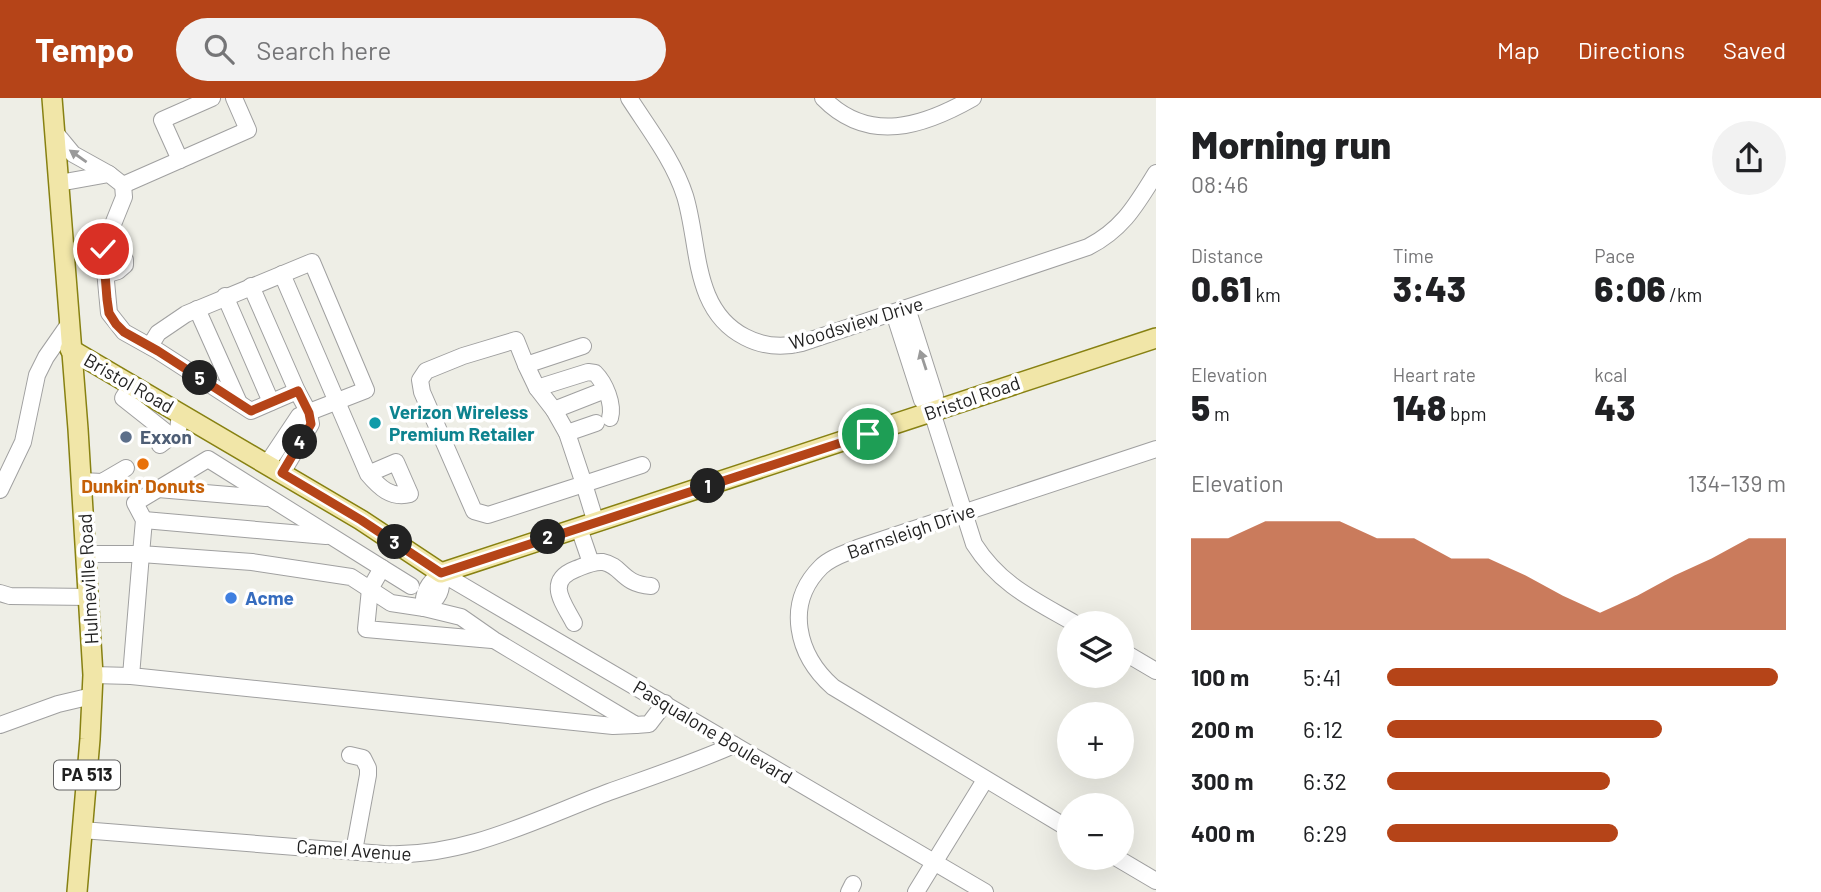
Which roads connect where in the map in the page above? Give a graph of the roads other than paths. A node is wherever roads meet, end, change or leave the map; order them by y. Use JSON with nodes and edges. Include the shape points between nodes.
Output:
{"nodes":[{"id":1,"x":52,"y":98,"type":"edge"},
{"id":2,"x":212,"y":98,"type":"edge"},
{"id":3,"x":234,"y":98,"type":"edge"},
{"id":4,"x":629,"y":98,"type":"edge"},
{"id":5,"x":823,"y":98,"type":"edge"},
{"id":6,"x":973,"y":98,"type":"edge"},
{"id":7,"x":54,"y":130,"type":"junction"},
{"id":8,"x":180,"y":160,"type":"junction"},
{"id":9,"x":1156,"y":173,"type":"edge"},
{"id":10,"x":109,"y":174,"type":"junction"},
{"id":11,"x":59,"y":183,"type":"junction"},
{"id":12,"x":123,"y":185,"type":"junction"},
{"id":13,"x":282,"y":274,"type":"junction"},
{"id":14,"x":251,"y":286,"type":"junction"},
{"id":15,"x":225,"y":296,"type":"junction"},
{"id":16,"x":197,"y":309,"type":"junction"},
{"id":17,"x":900,"y":311,"type":"junction"},
{"id":18,"x":69,"y":324,"type":"junction"},
{"id":19,"x":1156,"y":338,"type":"edge"},
{"id":20,"x":150,"y":346,"type":"junction"},
{"id":21,"x":583,"y":346,"type":"dead end"},
{"id":22,"x":70,"y":349,"type":"junction"},
{"id":23,"x":526,"y":365,"type":"junction"},
{"id":24,"x":132,"y":384,"type":"junction"},
{"id":25,"x":537,"y":388,"type":"junction"},
{"id":26,"x":605,"y":390,"type":"junction"},
{"id":27,"x":298,"y":391,"type":"junction"},
{"id":28,"x":271,"y":402,"type":"junction"},
{"id":29,"x":337,"y":402,"type":"junction"},
{"id":30,"x":239,"y":403,"type":"junction"},
{"id":31,"x":554,"y":410,"type":"junction"},
{"id":32,"x":932,"y":412,"type":"junction"},
{"id":33,"x":180,"y":413,"type":"junction"},
{"id":34,"x":309,"y":413,"type":"junction"},
{"id":35,"x":567,"y":433,"type":"junction"},
{"id":36,"x":1156,"y":449,"type":"edge"},
{"id":37,"x":642,"y":465,"type":"dead end"},
{"id":38,"x":125,"y":468,"type":"dead end"},
{"id":39,"x":274,"y":468,"type":"junction"},
{"id":40,"x":368,"y":474,"type":"dead end"},
{"id":41,"x":82,"y":481,"type":"junction"},
{"id":42,"x":584,"y":484,"type":"junction"},
{"id":43,"x":158,"y":489,"type":"junction"},
{"id":44,"x":0,"y":490,"type":"edge"},
{"id":45,"x":269,"y":498,"type":"junction"},
{"id":46,"x":963,"y":513,"type":"junction"},
{"id":47,"x":144,"y":520,"type":"junction"},
{"id":48,"x":587,"y":525,"type":"junction"},
{"id":49,"x":330,"y":536,"type":"junction"},
{"id":50,"x":87,"y":554,"type":"junction"},
{"id":51,"x":141,"y":554,"type":"junction"},
{"id":52,"x":591,"y":563,"type":"junction"},
{"id":53,"x":382,"y":568,"type":"junction"},
{"id":54,"x":441,"y":573,"type":"junction"},
{"id":55,"x":411,"y":586,"type":"dead end"},
{"id":56,"x":652,"y":586,"type":"dead end"},
{"id":57,"x":370,"y":589,"type":"junction"},
{"id":58,"x":0,"y":593,"type":"edge"},
{"id":59,"x":89,"y":597,"type":"junction"},
{"id":60,"x":425,"y":608,"type":"junction"},
{"id":61,"x":1057,"y":613,"type":"edge"},
{"id":62,"x":574,"y":623,"type":"dead end"},
{"id":63,"x":494,"y":640,"type":"junction"},
{"id":64,"x":1134,"y":658,"type":"edge"},
{"id":65,"x":1156,"y":671,"type":"edge"},
{"id":66,"x":93,"y":675,"type":"junction"},
{"id":67,"x":131,"y":676,"type":"junction"},
{"id":68,"x":92,"y":696,"type":"junction"},
{"id":69,"x":665,"y":703,"type":"junction"},
{"id":70,"x":0,"y":724,"type":"edge"},
{"id":71,"x":636,"y":725,"type":"junction"},
{"id":72,"x":734,"y":745,"type":"junction"},
{"id":73,"x":350,"y":755,"type":"dead end"},
{"id":74,"x":985,"y":780,"type":"junction"},
{"id":75,"x":1057,"y":822,"type":"edge"},
{"id":76,"x":82,"y":830,"type":"junction"},
{"id":77,"x":354,"y":851,"type":"junction"},
{"id":78,"x":934,"y":862,"type":"junction"},
{"id":79,"x":1134,"y":868,"type":"edge"},
{"id":80,"x":1156,"y":881,"type":"edge"},
{"id":81,"x":77,"y":892,"type":"edge"},
{"id":82,"x":916,"y":892,"type":"edge"},
{"id":83,"x":985,"y":892,"type":"edge"}],
"edges":[{"from":1,"to":7,"type":"main road","name":"Hulmeville Road","number":"PA 513"},
{"from":2,"to":8,"type":"street","via":[[162,120]]},
{"from":3,"to":8,"type":"street","via":[[248,130]]},
{"from":4,"to":17,"type":"street","name":"Woodsview Drive","via":[[676,173],[706,296],[729,328],[760,344],[782,347]]},
{"from":5,"to":6,"type":"street","via":[[855,119],[881,127],[907,126],[937,117]]},
{"from":10,"to":7,"type":"street","one_way":true,"via":[[73,155]]},
{"from":7,"to":11,"type":"main road","name":"Hulmeville Road","number":"PA 513"},
{"from":8,"to":12,"type":"street"},
{"from":9,"to":17,"type":"street","name":"Woodsview Drive","via":[[1130,213],[1106,237],[1073,253]]},
{"from":10,"to":11,"type":"street"},
{"from":10,"to":12,"type":"street"},
{"from":11,"to":18,"type":"main road","name":"Hulmeville Road","number":"PA 513"},
{"from":12,"to":20,"type":"street","via":[[124,197],[103,249],[109,313],[124,332]]},
{"from":13,"to":14,"type":"street"},
{"from":13,"to":29,"type":"street"},
{"from":13,"to":29,"type":"street","via":[[312,262],[366,390]]},
{"from":14,"to":15,"type":"street"},
{"from":14,"to":27,"type":"street"},
{"from":15,"to":16,"type":"street"},
{"from":15,"to":28,"type":"street"},
{"from":16,"to":20,"type":"street","via":[[158,333]]},
{"from":16,"to":30,"type":"street"},
{"from":17,"to":32,"type":"street","via":[[935,396]]},
{"from":18,"to":22,"type":"main road","name":"Hulmeville Road","number":"PA 513"},
{"from":18,"to":44,"type":"street","via":[[37,374],[23,442]]},
{"from":19,"to":32,"type":"main road","name":"Bristol Road"},
{"from":20,"to":30,"type":"street"},
{"from":21,"to":23,"type":"street"},
{"from":22,"to":24,"type":"main road","name":"Bristol Road"},
{"from":22,"to":41,"type":"main road","name":"Hulmeville Road","number":"PA 513"},
{"from":23,"to":25,"type":"street"},
{"from":23,"to":42,"type":"street","via":[[516,340],[426,371],[420,380],[474,511],[488,515]]},
{"from":24,"to":33,"type":"main road","name":"Bristol Road"},
{"from":24,"to":33,"type":"street","via":[[123,398],[165,440],[178,431]]},
{"from":25,"to":26,"type":"street","via":[[589,372],[600,378]]},
{"from":25,"to":31,"type":"street"},
{"from":26,"to":31,"type":"street"},
{"from":26,"to":35,"type":"street","via":[[611,403],[603,421]]},
{"from":27,"to":28,"type":"street"},
{"from":27,"to":34,"type":"street"},
{"from":28,"to":30,"type":"street","via":[[251,411]]},
{"from":29,"to":34,"type":"street"},
{"from":29,"to":40,"type":"street"},
{"from":31,"to":35,"type":"street"},
{"from":32,"to":46,"type":"street"},
{"from":32,"to":48,"type":"main road","name":"Bristol Road"},
{"from":33,"to":39,"type":"main road","name":"Bristol Road"},
{"from":34,"to":39,"type":"street","via":[[299,416]]},
{"from":35,"to":42,"type":"street"},
{"from":36,"to":46,"type":"street","name":"Barnsleigh Drive"},
{"from":37,"to":42,"type":"street"},
{"from":38,"to":41,"type":"street","via":[[102,482]]},
{"from":39,"to":54,"type":"main road","name":"Bristol Road"},
{"from":41,"to":50,"type":"main road","name":"Hulmeville Road","number":"PA 513"},
{"from":42,"to":48,"type":"street"},
{"from":43,"to":45,"type":"street"},
{"from":43,"to":45,"type":"street","via":[[208,459]]},
{"from":43,"to":47,"type":"street","via":[[135,503]]},
{"from":45,"to":49,"type":"street"},
{"from":46,"to":61,"type":"street","via":[[974,544],[996,573]]},
{"from":46,"to":74,"type":"street","name":"Barnsleigh Drive","via":[[860,547],[821,567],[809,583],[798,622],[808,657],[833,687]]},
{"from":47,"to":49,"type":"street"},
{"from":47,"to":51,"type":"street"},
{"from":48,"to":52,"type":"street"},
{"from":48,"to":54,"type":"main road","name":"Bristol Road"},
{"from":49,"to":53,"type":"street"},
{"from":50,"to":51,"type":"street"},
{"from":50,"to":59,"type":"main road","name":"Hulmeville Road","number":"PA 513"},
{"from":51,"to":57,"type":"street","via":[[252,562],[351,577]]},
{"from":51,"to":67,"type":"street"},
{"from":52,"to":56,"type":"street","via":[[606,563],[628,581]]},
{"from":52,"to":62,"type":"street","via":[[562,576],[558,584]]},
{"from":53,"to":55,"type":"street"},
{"from":53,"to":57,"type":"street"},
{"from":54,"to":60,"type":"street","via":[[443,588]]},
{"from":54,"to":69,"type":"street","name":"Pasqualone Boulevard"},
{"from":57,"to":60,"type":"street","via":[[391,603]]},
{"from":57,"to":63,"type":"street","via":[[366,629]]},
{"from":58,"to":59,"type":"street"},
{"from":59,"to":66,"type":"main road","name":"Hulmeville Road","number":"PA 513"},
{"from":60,"to":63,"type":"street","via":[[461,617]]},
{"from":63,"to":71,"type":"street"},
{"from":64,"to":65,"type":"street"},
{"from":66,"to":67,"type":"street"},
{"from":66,"to":68,"type":"main road","name":"Hulmeville Road","number":"PA 513"},
{"from":67,"to":71,"type":"street"},
{"from":68,"to":70,"type":"street"},
{"from":68,"to":76,"type":"main road","name":"Hulmeville Road","number":"PA 513"},
{"from":69,"to":71,"type":"street","via":[[649,724]]},
{"from":69,"to":72,"type":"street","name":"Pasqualone Boulevard"},
{"from":72,"to":77,"type":"street","name":"Camel Avenue","via":[[471,844],[421,855]]},
{"from":72,"to":78,"type":"street","name":"Pasqualone Boulevard"},
{"from":73,"to":77,"type":"street","via":[[363,758],[368,768]]},
{"from":74,"to":75,"type":"street","name":"Barnsleigh Drive"},
{"from":74,"to":78,"type":"street"},
{"from":76,"to":77,"type":"street","name":"Camel Avenue"},
{"from":76,"to":81,"type":"main road","name":"Hulmeville Road","number":"PA 513"},
{"from":78,"to":82,"type":"street"},
{"from":78,"to":83,"type":"street","name":"Pasqualone Boulevard"},
{"from":79,"to":80,"type":"street"}]}
